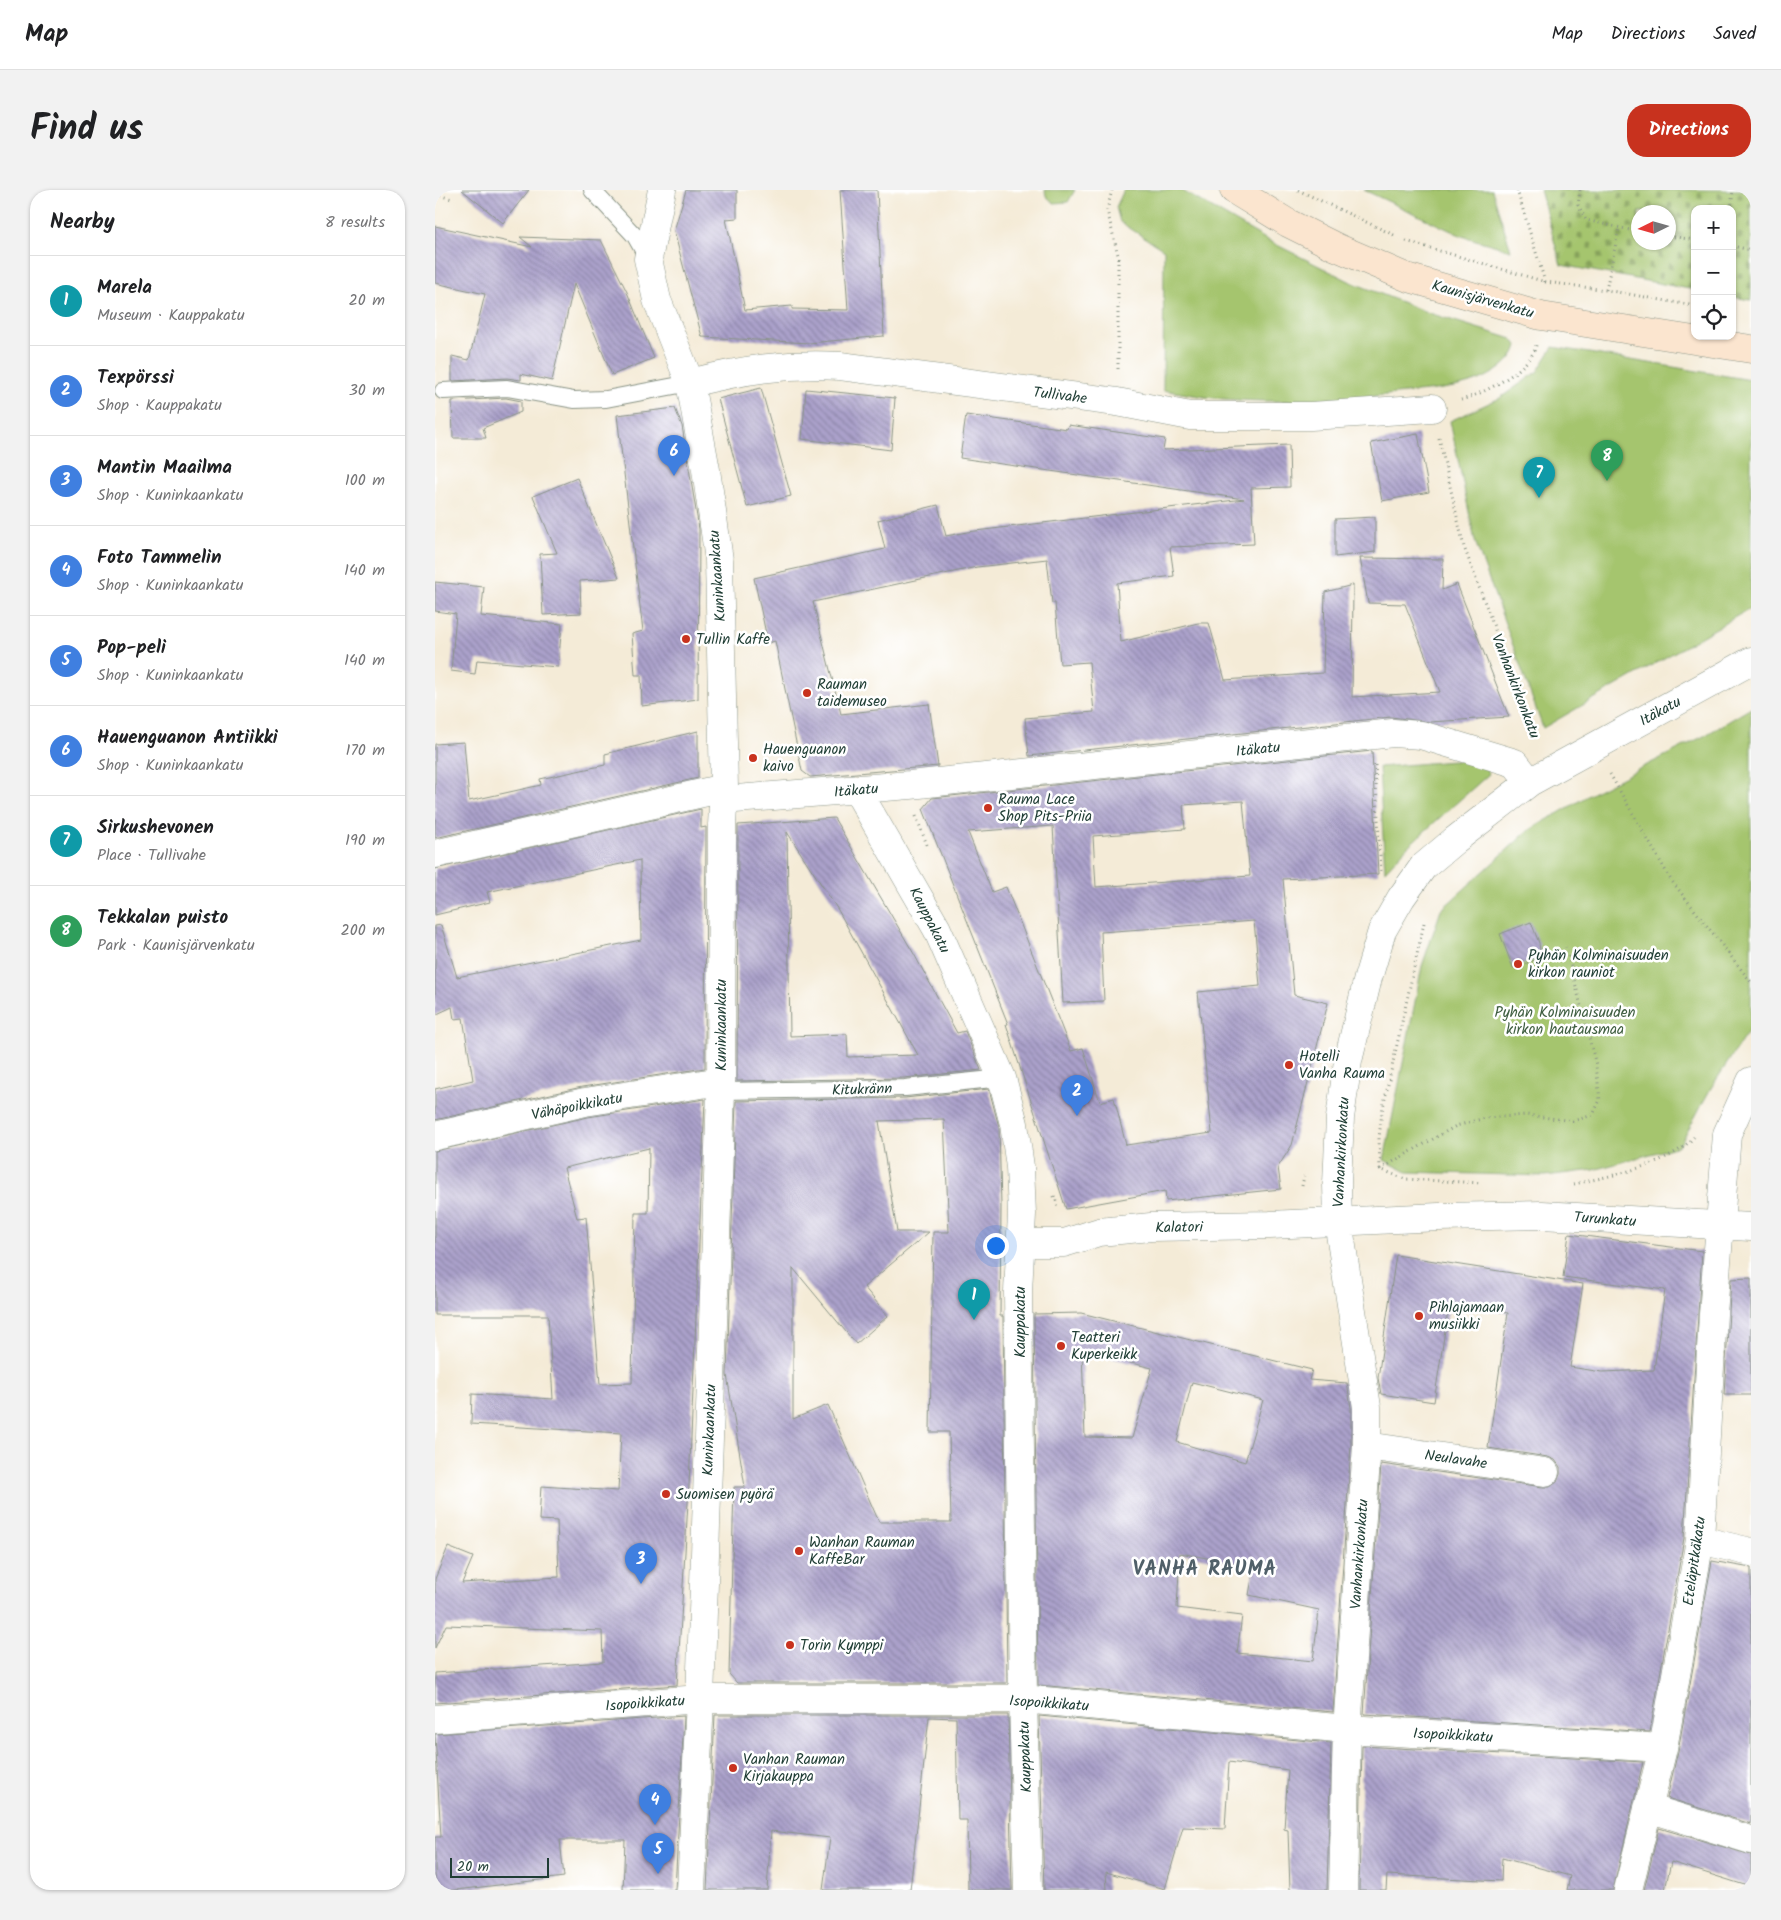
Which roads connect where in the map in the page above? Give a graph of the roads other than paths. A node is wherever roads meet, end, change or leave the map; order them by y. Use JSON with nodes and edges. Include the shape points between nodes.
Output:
{"nodes":[{"id":1,"x":592,"y":190,"type":"edge"},
{"id":2,"x":663,"y":190,"type":"edge"},
{"id":3,"x":1234,"y":190,"type":"edge"},
{"id":4,"x":648,"y":259,"type":"junction"},
{"id":5,"x":1751,"y":348,"type":"edge"},
{"id":6,"x":690,"y":383,"type":"junction"},
{"id":7,"x":443,"y":392,"type":"dead end"},
{"id":8,"x":1432,"y":408,"type":"road end"},
{"id":9,"x":1751,"y":661,"type":"edge"},
{"id":10,"x":1530,"y":782,"type":"junction"},
{"id":11,"x":857,"y":790,"type":"junction"},
{"id":12,"x":723,"y":794,"type":"junction"},
{"id":13,"x":435,"y":854,"type":"edge"},
{"id":14,"x":1002,"y":1078,"type":"junction"},
{"id":15,"x":1751,"y":1081,"type":"edge"},
{"id":16,"x":721,"y":1086,"type":"junction"},
{"id":17,"x":435,"y":1136,"type":"edge"},
{"id":18,"x":1338,"y":1221,"type":"junction"},
{"id":19,"x":1721,"y":1227,"type":"junction"},
{"id":20,"x":1751,"y":1228,"type":"edge"},
{"id":21,"x":1021,"y":1243,"type":"junction"},
{"id":22,"x":1367,"y":1446,"type":"junction"},
{"id":23,"x":1545,"y":1472,"type":"dead end"},
{"id":24,"x":1699,"y":1540,"type":"junction"},
{"id":25,"x":1751,"y":1552,"type":"edge"},
{"id":26,"x":700,"y":1699,"type":"junction"},
{"id":27,"x":1023,"y":1700,"type":"junction"},
{"id":28,"x":435,"y":1719,"type":"edge"},
{"id":29,"x":1347,"y":1729,"type":"junction"},
{"id":30,"x":1663,"y":1748,"type":"junction"},
{"id":31,"x":1648,"y":1808,"type":"junction"},
{"id":32,"x":1751,"y":1840,"type":"edge"},
{"id":33,"x":691,"y":1890,"type":"edge"},
{"id":34,"x":1028,"y":1890,"type":"edge"},
{"id":35,"x":1343,"y":1890,"type":"edge"},
{"id":36,"x":1628,"y":1890,"type":"edge"}],
"edges":[{"from":1,"to":4,"type":"lane","name":"Kuninkaankatu","via":[[635,236]]},
{"from":2,"to":4,"type":"street"},
{"from":3,"to":5,"type":"main road","name":"Kaunisjärvenkatu","via":[[1288,223],[1406,277],[1541,316]]},
{"from":4,"to":6,"type":"street","name":"Kuninkaankatu","via":[[657,300]]},
{"from":6,"to":7,"type":"lane","via":[[606,400],[574,400],[507,388]]},
{"from":6,"to":8,"type":"street","name":"Tullivahe","via":[[740,371],[808,365],[840,366],[1117,402],[1189,416],[1311,416]]},
{"from":6,"to":12,"type":"street","name":"Kuninkaankatu","via":[[719,560]]},
{"from":9,"to":10,"type":"street","name":"Itäkatu"},
{"from":10,"to":11,"type":"street","name":"Itäkatu","via":[[1515,763],[1421,735],[1393,733]]},
{"from":10,"to":18,"type":"street","name":"Vanhankirkonkatu","via":[[1423,867],[1382,931],[1348,1062],[1340,1128]]},
{"from":11,"to":12,"type":"street","name":"Itäkatu"},
{"from":11,"to":14,"type":"street","name":"Kauppakatu","via":[[937,929]]},
{"from":12,"to":13,"type":"street","name":"Itäkatu"},
{"from":12,"to":16,"type":"street","name":"Kuninkaankatu"},
{"from":14,"to":16,"type":"lane","name":"Kitukränn","via":[[905,1088]]},
{"from":14,"to":21,"type":"street","name":"Kauppakatu","via":[[1014,1124],[1020,1167]]},
{"from":15,"to":19,"type":"street","via":[[1727,1134]]},
{"from":16,"to":17,"type":"street","name":"Vähäpoikkikatu","via":[[585,1102]]},
{"from":16,"to":26,"type":"street","name":"Kuninkaankatu"},
{"from":18,"to":19,"type":"street","name":"Turunkatu","via":[[1542,1215]]},
{"from":18,"to":21,"type":"street","name":"Kalatori","via":[[1151,1227],[1099,1232],[1064,1243]]},
{"from":18,"to":22,"type":"street","name":"Vanhankirkonkatu","via":[[1367,1407]]},
{"from":19,"to":20,"type":"street","name":"Turunkatu"},
{"from":19,"to":24,"type":"street","name":"Eteläpitkäkatu"},
{"from":21,"to":27,"type":"street","name":"Kauppakatu","via":[[1018,1292]]},
{"from":22,"to":23,"type":"street","name":"Neulavahe"},
{"from":22,"to":29,"type":"street","name":"Vanhankirkonkatu"},
{"from":24,"to":25,"type":"street"},
{"from":24,"to":30,"type":"street","name":"Eteläpitkäkatu"},
{"from":26,"to":27,"type":"street","name":"Isopoikkikatu"},
{"from":26,"to":28,"type":"street","name":"Isopoikkikatu"},
{"from":26,"to":33,"type":"street","name":"Kuninkaankatu"},
{"from":27,"to":29,"type":"street","name":"Isopoikkikatu"},
{"from":27,"to":34,"type":"street","name":"Kauppakatu"},
{"from":29,"to":30,"type":"street","name":"Isopoikkikatu"},
{"from":29,"to":35,"type":"street","name":"Vanhankirkonkatu"},
{"from":30,"to":31,"type":"street","name":"Eteläpitkäkatu"},
{"from":31,"to":32,"type":"street"},
{"from":31,"to":36,"type":"street","name":"Eteläpitkäkatu"}]}
